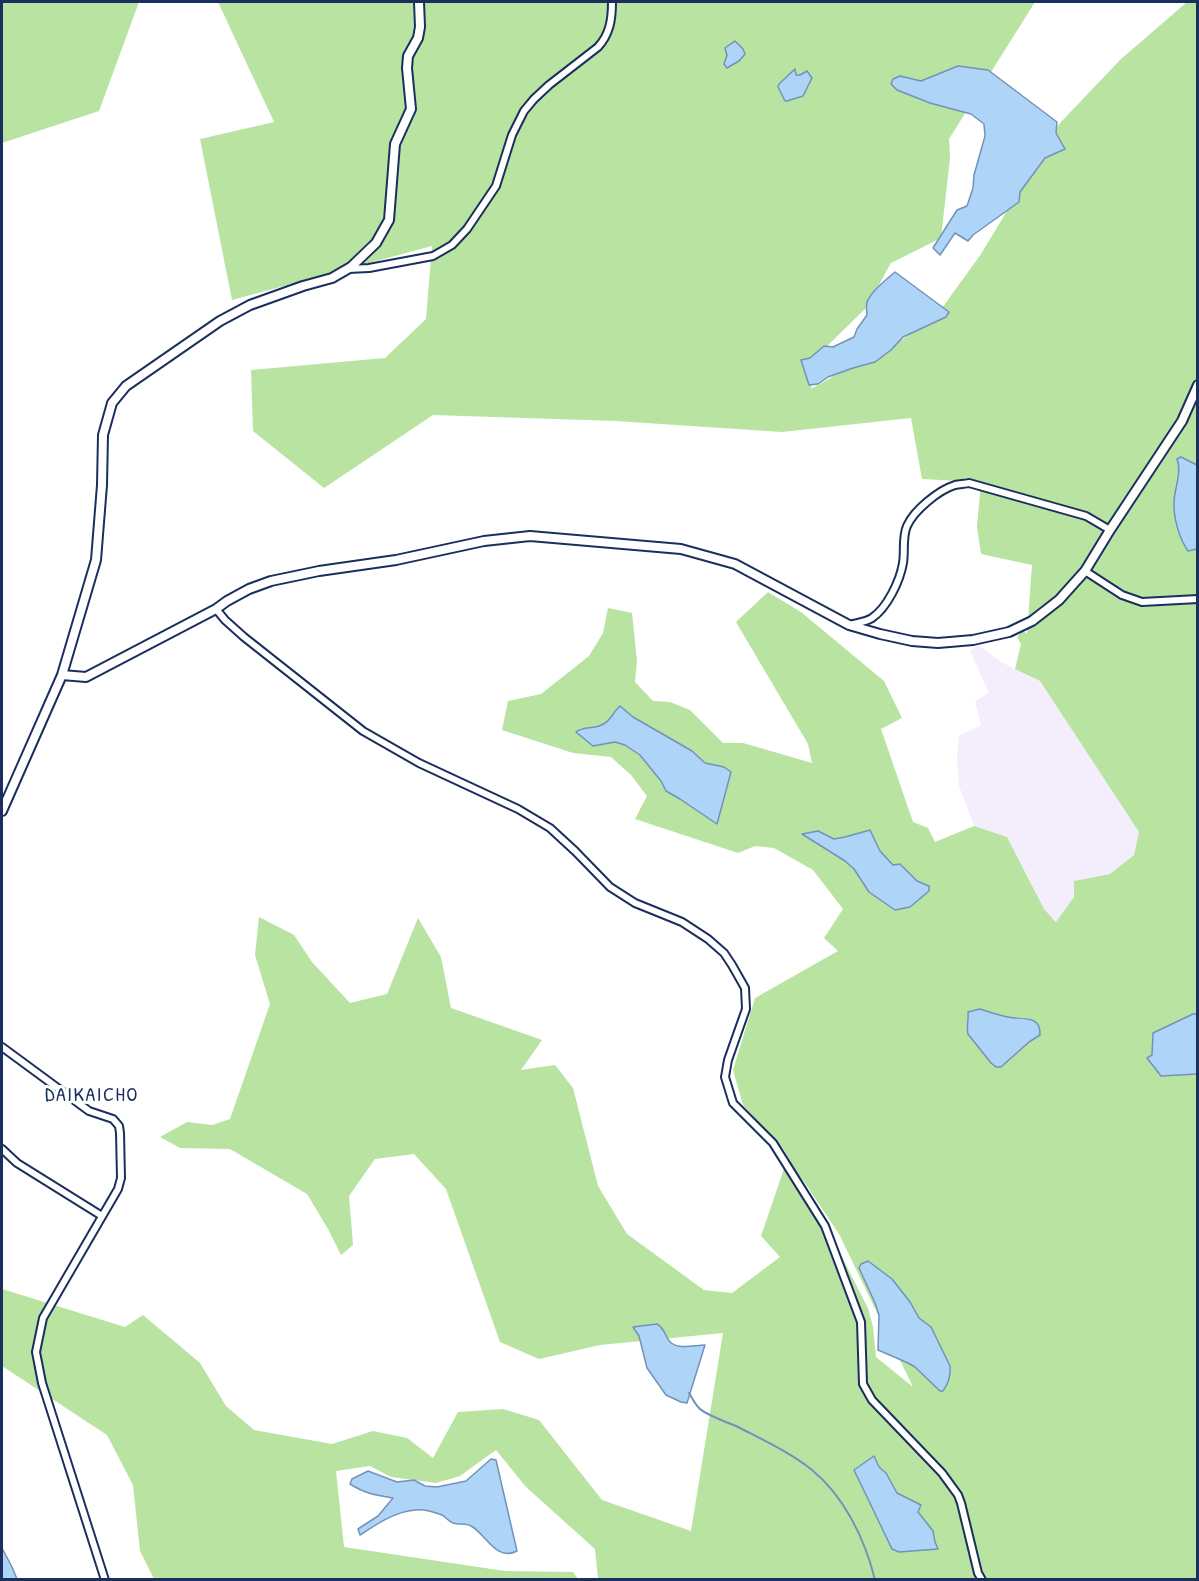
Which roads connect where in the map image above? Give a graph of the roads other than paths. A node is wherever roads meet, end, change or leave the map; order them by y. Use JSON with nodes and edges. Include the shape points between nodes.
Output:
{"nodes":[{"id":1,"x":419,"y":2,"type":"edge"},
{"id":2,"x":612,"y":2,"type":"edge"},
{"id":3,"x":347,"y":269,"type":"junction"},
{"id":4,"x":1197,"y":385,"type":"edge"},
{"id":5,"x":1110,"y":530,"type":"junction"},
{"id":6,"x":1085,"y":571,"type":"junction"},
{"id":7,"x":1197,"y":599,"type":"edge"},
{"id":8,"x":216,"y":609,"type":"junction"},
{"id":9,"x":849,"y":625,"type":"junction"},
{"id":10,"x":62,"y":675,"type":"junction"},
{"id":11,"x":2,"y":811,"type":"edge"},
{"id":12,"x":2,"y":1047,"type":"edge"},
{"id":13,"x":2,"y":1149,"type":"edge"},
{"id":14,"x":102,"y":1216,"type":"junction"},
{"id":15,"x":105,"y":1580,"type":"edge"},
{"id":16,"x":982,"y":1580,"type":"edge"}],
"edges":[{"from":1,"to":3,"type":"street","via":[[418,38],[406,68],[411,109],[395,144],[389,219],[376,243]]},
{"from":2,"to":3,"type":"street","via":[[604,40],[524,111],[496,186],[452,245],[434,256]]},
{"from":3,"to":10,"type":"street","via":[[332,278],[250,305],[220,321],[126,386],[112,403],[104,435],[96,560]]},
{"from":4,"to":5,"type":"street","via":[[1182,421]]},
{"from":5,"to":6,"type":"street"},
{"from":5,"to":9,"type":"street","via":[[1086,516],[969,483],[955,485],[924,504],[911,519],[905,535],[904,562],[893,593],[871,619]]},
{"from":6,"to":7,"type":"street","via":[[1122,595],[1142,602]]},
{"from":6,"to":9,"type":"street","via":[[1059,600],[1032,621],[1009,632],[938,643],[912,641]]},
{"from":8,"to":9,"type":"street","via":[[249,589],[281,579],[530,536],[681,549],[703,555],[735,564]]},
{"from":8,"to":10,"type":"street","via":[[86,677]]},
{"from":8,"to":16,"type":"street","via":[[244,637],[363,731],[550,828],[610,887],[635,903],[682,922],[724,953],[744,988],[746,1009],[725,1077],[733,1103],[773,1143],[825,1226],[861,1322],[863,1384],[872,1400],[958,1495]]},
{"from":10,"to":11,"type":"street"},
{"from":12,"to":14,"type":"street","via":[[89,1111],[113,1119],[119,1126],[121,1178]]},
{"from":13,"to":14,"type":"street","via":[[17,1163]]},
{"from":14,"to":15,"type":"street","via":[[43,1318],[36,1352],[42,1383]]}]}
